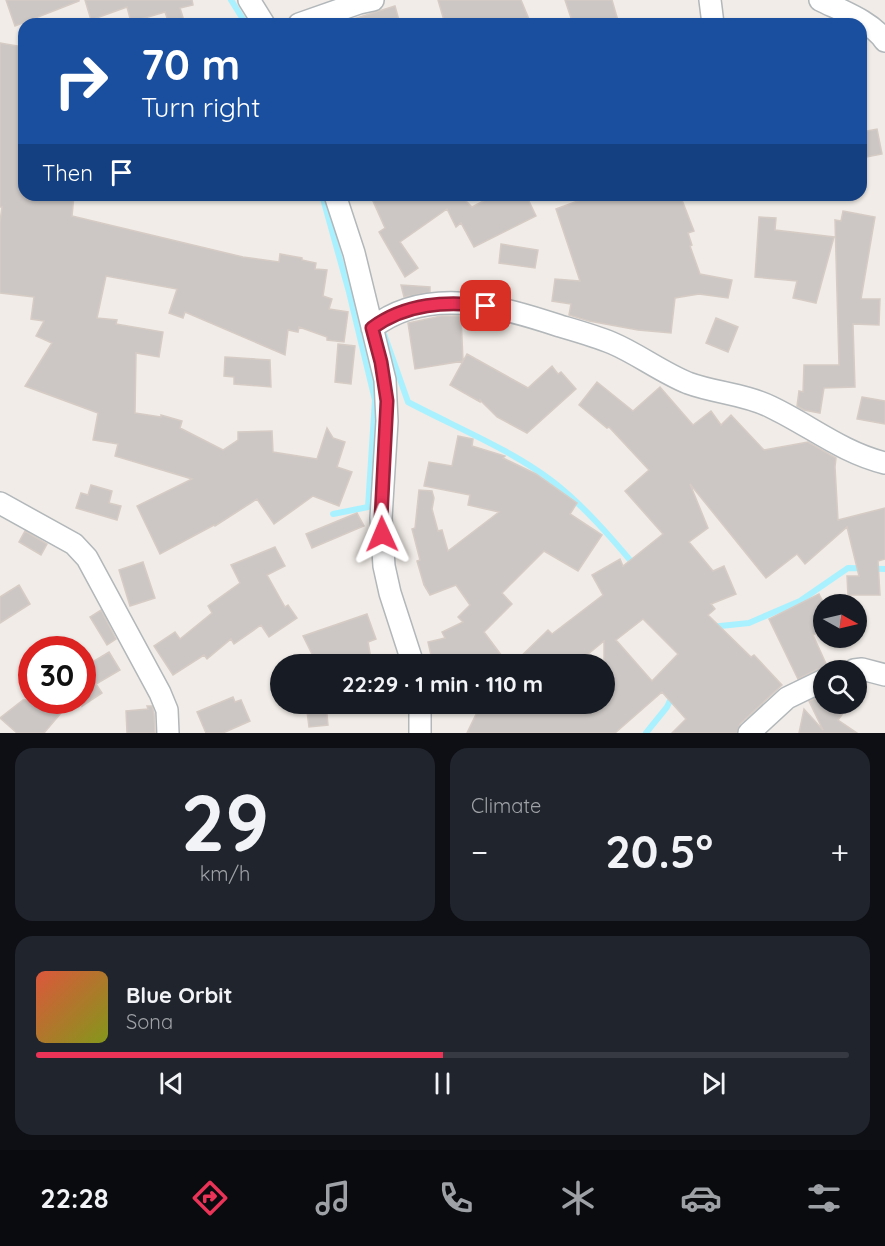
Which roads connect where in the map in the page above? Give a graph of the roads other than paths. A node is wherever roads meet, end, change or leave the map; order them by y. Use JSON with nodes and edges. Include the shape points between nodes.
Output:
{"nodes":[{"id":1,"x":249,"y":0,"type":"edge"},
{"id":2,"x":373,"y":0,"type":"edge"},
{"id":3,"x":710,"y":0,"type":"edge"},
{"id":4,"x":820,"y":0,"type":"edge"},
{"id":5,"x":260,"y":18,"type":"edge"},
{"id":6,"x":316,"y":18,"type":"edge"},
{"id":7,"x":712,"y":18,"type":"edge"},
{"id":8,"x":856,"y":18,"type":"edge"},
{"id":9,"x":867,"y":25,"type":"edge"},
{"id":10,"x":883,"y":36,"type":"edge"},
{"id":11,"x":337,"y":201,"type":"edge"},
{"id":12,"x":372,"y":328,"type":"junction"},
{"id":13,"x":885,"y":463,"type":"edge"},
{"id":14,"x":0,"y":503,"type":"edge"},
{"id":15,"x":410,"y":654,"type":"edge"},
{"id":16,"x":867,"y":670,"type":"edge"},
{"id":17,"x":885,"y":675,"type":"edge"},
{"id":18,"x":813,"y":685,"type":"edge"},
{"id":19,"x":420,"y":714,"type":"edge"},
{"id":20,"x":168,"y":733,"type":"edge"},
{"id":21,"x":420,"y":733,"type":"edge"},
{"id":22,"x":749,"y":733,"type":"edge"}],
"edges":[{"from":1,"to":5,"type":"street"},
{"from":2,"to":6,"type":"street"},
{"from":3,"to":7,"type":"street"},
{"from":4,"to":8,"type":"street"},
{"from":9,"to":10,"type":"street"},
{"from":11,"to":12,"type":"street"},
{"from":12,"to":13,"type":"street","via":[[413,308],[435,303],[516,312],[610,342],[691,384],[768,405],[834,442]]},
{"from":12,"to":15,"type":"street","via":[[387,401],[381,518],[384,566]]},
{"from":14,"to":20,"type":"street","via":[[65,539],[87,558],[160,693],[167,710]]},
{"from":16,"to":17,"type":"street"},
{"from":18,"to":22,"type":"street","via":[[787,698]]},
{"from":19,"to":21,"type":"street"}]}
